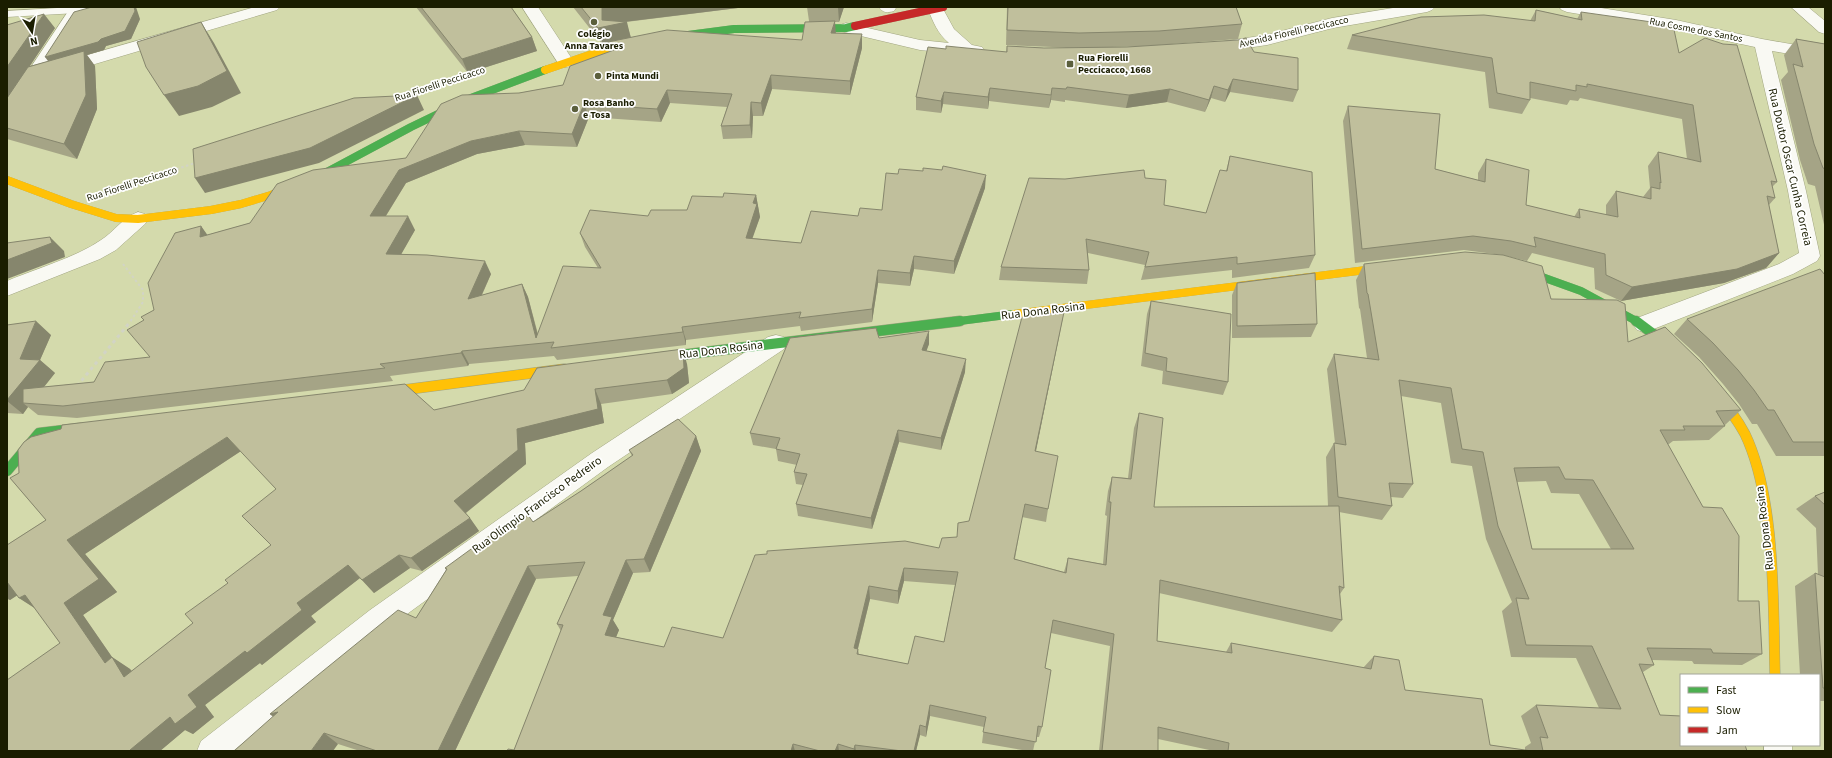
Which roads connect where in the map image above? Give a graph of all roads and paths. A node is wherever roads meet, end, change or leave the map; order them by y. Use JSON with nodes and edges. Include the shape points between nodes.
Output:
{"nodes":[{"id":1,"x":272,"y":7,"type":"edge"},
{"id":2,"x":530,"y":7,"type":"edge"},
{"id":3,"x":1427,"y":7,"type":"edge"},
{"id":4,"x":1567,"y":7,"type":"edge"},
{"id":5,"x":1799,"y":7,"type":"edge"},
{"id":6,"x":78,"y":8,"type":"edge"},
{"id":7,"x":940,"y":8,"type":"edge"},
{"id":8,"x":889,"y":10,"type":"edge"},
{"id":9,"x":7,"y":14,"type":"edge"},
{"id":10,"x":829,"y":19,"type":"dead end"},
{"id":11,"x":789,"y":27,"type":"junction"},
{"id":12,"x":846,"y":28,"type":"junction"},
{"id":13,"x":1825,"y":29,"type":"edge"},
{"id":14,"x":663,"y":38,"type":"edge"},
{"id":15,"x":650,"y":41,"type":"edge"},
{"id":16,"x":1762,"y":44,"type":"junction"},
{"id":17,"x":1202,"y":49,"type":"edge"},
{"id":18,"x":969,"y":50,"type":"junction"},
{"id":19,"x":988,"y":51,"type":"edge"},
{"id":20,"x":1825,"y":55,"type":"edge"},
{"id":21,"x":566,"y":62,"type":"junction"},
{"id":22,"x":34,"y":76,"type":"junction"},
{"id":23,"x":454,"y":80,"type":"dead end"},
{"id":24,"x":402,"y":97,"type":"edge"},
{"id":25,"x":7,"y":116,"type":"edge"},
{"id":26,"x":202,"y":161,"type":"edge"},
{"id":27,"x":7,"y":180,"type":"edge"},
{"id":28,"x":71,"y":204,"type":"junction"},
{"id":29,"x":138,"y":219,"type":"junction"},
{"id":30,"x":109,"y":245,"type":"junction"},
{"id":31,"x":1810,"y":256,"type":"junction"},
{"id":32,"x":1506,"y":264,"type":"edge"},
{"id":33,"x":1398,"y":266,"type":"edge"},
{"id":34,"x":1821,"y":272,"type":"edge"},
{"id":35,"x":7,"y":289,"type":"edge"},
{"id":36,"x":1644,"y":324,"type":"junction"},
{"id":37,"x":776,"y":343,"type":"junction"},
{"id":38,"x":1682,"y":357,"type":"edge"},
{"id":39,"x":644,"y":359,"type":"edge"},
{"id":40,"x":574,"y":368,"type":"edge"},
{"id":41,"x":1711,"y":388,"type":"edge"},
{"id":42,"x":74,"y":389,"type":"edge"},
{"id":43,"x":369,"y":394,"type":"edge"},
{"id":44,"x":93,"y":426,"type":"edge"},
{"id":45,"x":7,"y":471,"type":"edge"},
{"id":46,"x":1775,"y":674,"type":"edge"},
{"id":47,"x":211,"y":751,"type":"edge"}],
"edges":[{"from":1,"to":22,"type":"street"},
{"from":2,"to":21,"type":"street"},
{"from":3,"to":17,"type":"street","name":"Avenida Fiorelli Peccicacco","via":[[1332,23],[1267,40]]},
{"from":4,"to":16,"type":"street","name":"Rua Cosme dos Santos","via":[[1676,25]]},
{"from":5,"to":13,"type":"street"},
{"from":6,"to":9,"type":"lane"},
{"from":6,"to":22,"type":"street"},
{"from":7,"to":8,"type":"street"},
{"from":7,"to":18,"type":"street","via":[[940,22],[945,31]]},
{"from":8,"to":12,"type":"street"},
{"from":10,"to":11,"type":"street"},
{"from":11,"to":12,"type":"street"},
{"from":11,"to":14,"type":"street","via":[[734,29]]},
{"from":12,"to":18,"type":"street","via":[[920,45]]},
{"from":15,"to":21,"type":"street","via":[[601,51]]},
{"from":16,"to":20,"type":"street","name":"Rua Cosme dos Santos"},
{"from":16,"to":31,"type":"street","name":"Rua Doutor Oscar Cunha Correia"},
{"from":18,"to":19,"type":"street"},
{"from":21,"to":29,"type":"street","via":[[471,98],[320,176],[271,195],[211,210]]},
{"from":22,"to":25,"type":"street"},
{"from":23,"to":24,"type":"path","name":"Rua Fiorelli Peccicacco"},
{"from":26,"to":28,"type":"path","name":"Rua Fiorelli Peccicacco"},
{"from":27,"to":28,"type":"street"},
{"from":28,"to":29,"type":"street","via":[[116,218]]},
{"from":29,"to":30,"type":"street"},
{"from":30,"to":35,"type":"street","via":[[71,265]]},
{"from":30,"to":42,"type":"path","via":[[143,290],[143,302],[130,322]]},
{"from":31,"to":34,"type":"street"},
{"from":31,"to":36,"type":"street","name":"Rua Doutor Oscar Cunha Correia","via":[[1786,269]]},
{"from":32,"to":36,"type":"street","via":[[1563,284]]},
{"from":33,"to":37,"type":"street","name":"Rua Dona Rosina"},
{"from":36,"to":38,"type":"street"},
{"from":37,"to":39,"type":"street","name":"Rua Dona Rosina"},
{"from":37,"to":47,"type":"street","name":"Rua Olímpio Francisco Pedreiro","via":[[600,460],[398,605]]},
{"from":40,"to":43,"type":"street"},
{"from":41,"to":46,"type":"street","name":"Rua Dona Rosina","via":[[1736,418],[1747,439],[1764,497]]},
{"from":44,"to":45,"type":"street","via":[[39,433]]}]}
